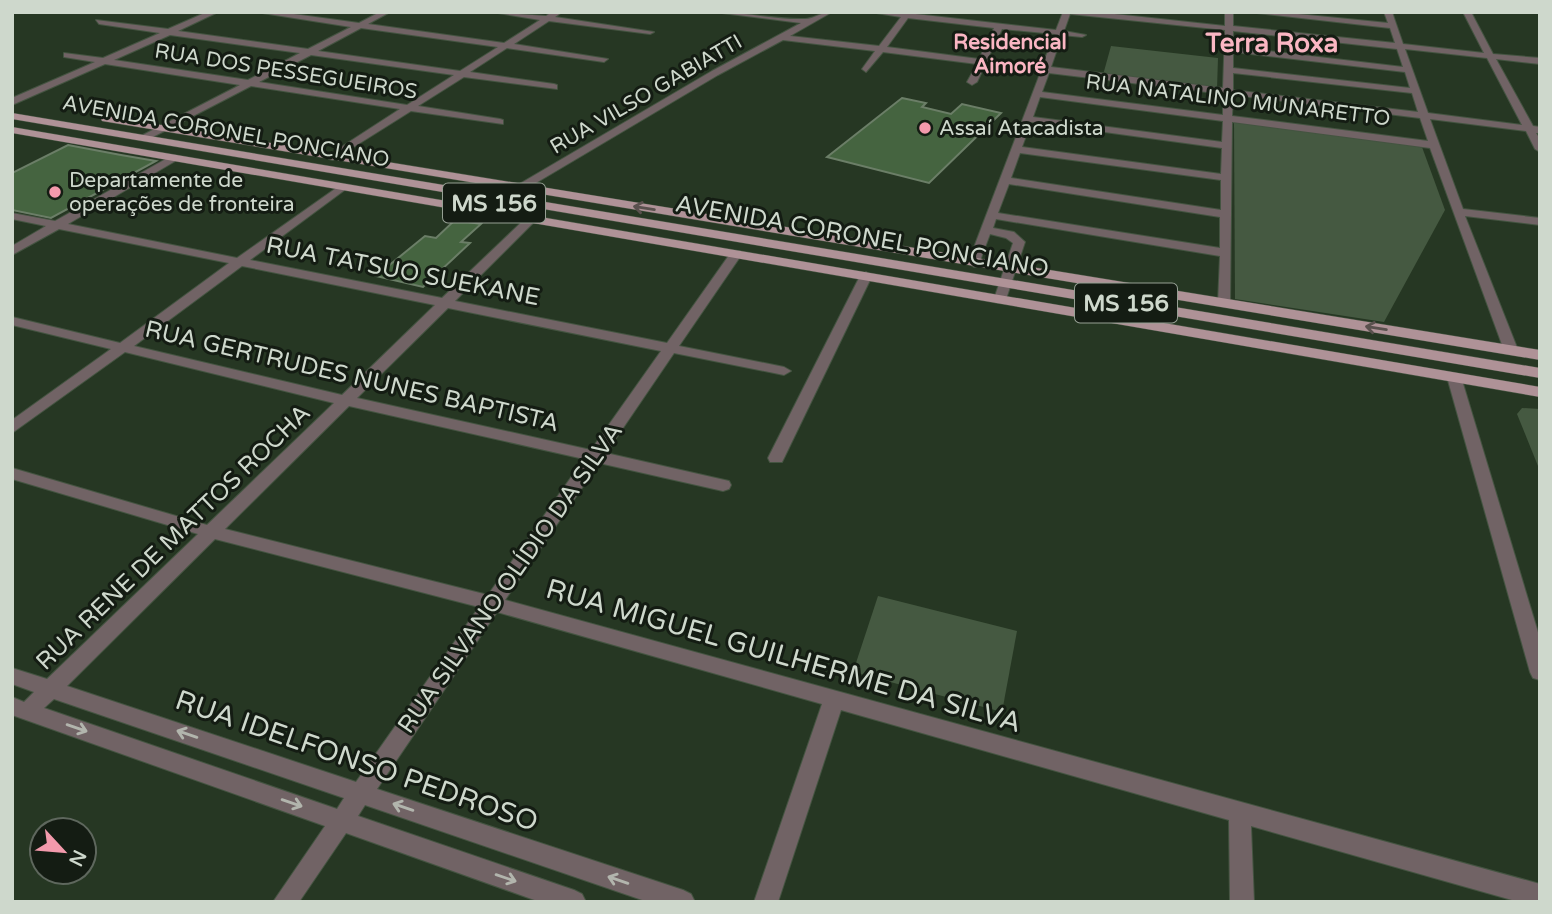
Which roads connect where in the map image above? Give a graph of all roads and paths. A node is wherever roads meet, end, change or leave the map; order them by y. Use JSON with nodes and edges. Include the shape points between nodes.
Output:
{"nodes":[{"id":1,"x":214,"y":12,"type":"edge"},
{"id":2,"x":260,"y":12,"type":"edge"},
{"id":3,"x":386,"y":12,"type":"edge"},
{"id":4,"x":496,"y":12,"type":"edge"},
{"id":5,"x":558,"y":12,"type":"edge"},
{"id":6,"x":718,"y":12,"type":"edge"},
{"id":7,"x":828,"y":12,"type":"edge"},
{"id":8,"x":874,"y":12,"type":"edge"},
{"id":9,"x":1069,"y":12,"type":"edge"},
{"id":10,"x":1229,"y":12,"type":"edge"},
{"id":11,"x":1252,"y":12,"type":"edge"},
{"id":12,"x":1388,"y":12,"type":"edge"},
{"id":13,"x":1467,"y":12,"type":"edge"},
{"id":14,"x":748,"y":14,"type":"edge"},
{"id":15,"x":906,"y":16,"type":"junction"},
{"id":16,"x":548,"y":19,"type":"junction"},
{"id":17,"x":99,"y":22,"type":"dead end"},
{"id":18,"x":809,"y":22,"type":"junction"},
{"id":19,"x":359,"y":26,"type":"junction"},
{"id":20,"x":999,"y":26,"type":"junction"},
{"id":21,"x":1393,"y":26,"type":"junction"},
{"id":22,"x":1228,"y":29,"type":"junction"},
{"id":23,"x":169,"y":32,"type":"junction"},
{"id":24,"x":650,"y":32,"type":"dead end"},
{"id":25,"x":1060,"y":32,"type":"junction"},
{"id":26,"x":1082,"y":35,"type":"dead end"},
{"id":27,"x":781,"y":37,"type":"junction"},
{"id":28,"x":506,"y":46,"type":"junction"},
{"id":29,"x":1400,"y":47,"type":"junction"},
{"id":30,"x":1228,"y":50,"type":"junction"},
{"id":31,"x":880,"y":51,"type":"junction"},
{"id":32,"x":309,"y":53,"type":"junction"},
{"id":33,"x":67,"y":55,"type":"dead end"},
{"id":34,"x":1489,"y":56,"type":"junction"},
{"id":35,"x":604,"y":59,"type":"dead end"},
{"id":36,"x":103,"y":61,"type":"junction"},
{"id":37,"x":1540,"y":61,"type":"edge"},
{"id":38,"x":981,"y":64,"type":"junction"},
{"id":39,"x":866,"y":69,"type":"dead end"},
{"id":40,"x":1228,"y":70,"type":"junction"},
{"id":41,"x":1408,"y":70,"type":"junction"},
{"id":42,"x":1045,"y":71,"type":"junction"},
{"id":43,"x":462,"y":74,"type":"junction"},
{"id":44,"x":972,"y":82,"type":"dead end"},
{"id":45,"x":252,"y":83,"type":"junction"},
{"id":46,"x":554,"y":87,"type":"dead end"},
{"id":47,"x":1415,"y":91,"type":"junction"},
{"id":48,"x":1037,"y":94,"type":"junction"},
{"id":49,"x":1228,"y":94,"type":"junction"},
{"id":50,"x":12,"y":102,"type":"edge"},
{"id":51,"x":410,"y":108,"type":"junction"},
{"id":52,"x":12,"y":109,"type":"edge"},
{"id":53,"x":12,"y":118,"type":"edge"},
{"id":54,"x":1227,"y":118,"type":"junction"},
{"id":55,"x":1425,"y":118,"type":"junction"},
{"id":56,"x":1028,"y":119,"type":"junction"},
{"id":57,"x":500,"y":122,"type":"dead end"},
{"id":58,"x":163,"y":129,"type":"junction"},
{"id":59,"x":12,"y":130,"type":"edge"},
{"id":60,"x":1535,"y":130,"type":"edge"},
{"id":61,"x":145,"y":138,"type":"junction"},
{"id":62,"x":1434,"y":145,"type":"junction"},
{"id":63,"x":1227,"y":146,"type":"junction"},
{"id":64,"x":1017,"y":149,"type":"junction"},
{"id":65,"x":1540,"y":149,"type":"edge"},
{"id":66,"x":221,"y":157,"type":"junction"},
{"id":67,"x":334,"y":157,"type":"junction"},
{"id":68,"x":173,"y":158,"type":"junction"},
{"id":69,"x":278,"y":168,"type":"junction"},
{"id":70,"x":1227,"y":178,"type":"junction"},
{"id":71,"x":1005,"y":180,"type":"junction"},
{"id":72,"x":348,"y":183,"type":"junction"},
{"id":73,"x":449,"y":183,"type":"junction"},
{"id":74,"x":520,"y":188,"type":"junction"},
{"id":75,"x":1458,"y":212,"type":"junction"},
{"id":76,"x":1226,"y":214,"type":"junction"},
{"id":77,"x":992,"y":215,"type":"junction"},
{"id":78,"x":12,"y":216,"type":"edge"},
{"id":79,"x":531,"y":219,"type":"junction"},
{"id":80,"x":1540,"y":222,"type":"edge"},
{"id":81,"x":58,"y":225,"type":"junction"},
{"id":82,"x":758,"y":227,"type":"junction"},
{"id":83,"x":1026,"y":227,"type":"dead end"},
{"id":84,"x":677,"y":228,"type":"junction"},
{"id":85,"x":986,"y":230,"type":"junction"},
{"id":86,"x":1019,"y":242,"type":"junction"},
{"id":87,"x":883,"y":248,"type":"junction"},
{"id":88,"x":12,"y":251,"type":"edge"},
{"id":89,"x":1226,"y":253,"type":"junction"},
{"id":90,"x":736,"y":254,"type":"junction"},
{"id":91,"x":757,"y":258,"type":"junction"},
{"id":92,"x":241,"y":262,"type":"junction"},
{"id":93,"x":844,"y":262,"type":"junction"},
{"id":94,"x":974,"y":263,"type":"junction"},
{"id":95,"x":910,"y":267,"type":"junction"},
{"id":96,"x":866,"y":276,"type":"junction"},
{"id":97,"x":960,"y":279,"type":"junction"},
{"id":98,"x":1004,"y":285,"type":"junction"},
{"id":99,"x":1144,"y":290,"type":"junction"},
{"id":100,"x":445,"y":303,"type":"junction"},
{"id":101,"x":1225,"y":303,"type":"junction"},
{"id":102,"x":1214,"y":318,"type":"junction"},
{"id":103,"x":12,"y":321,"type":"edge"},
{"id":104,"x":1452,"y":340,"type":"junction"},
{"id":105,"x":127,"y":346,"type":"junction"},
{"id":106,"x":1382,"y":346,"type":"junction"},
{"id":107,"x":671,"y":348,"type":"junction"},
{"id":108,"x":1511,"y":350,"type":"junction"},
{"id":109,"x":1540,"y":355,"type":"edge"},
{"id":110,"x":784,"y":370,"type":"dead end"},
{"id":111,"x":1540,"y":373,"type":"edge"},
{"id":112,"x":1454,"y":377,"type":"junction"},
{"id":113,"x":1540,"y":380,"type":"edge"},
{"id":114,"x":1540,"y":392,"type":"edge"},
{"id":115,"x":346,"y":400,"type":"junction"},
{"id":116,"x":12,"y":428,"type":"edge"},
{"id":117,"x":596,"y":456,"type":"junction"},
{"id":118,"x":776,"y":458,"type":"dead end"},
{"id":119,"x":12,"y":473,"type":"edge"},
{"id":120,"x":723,"y":485,"type":"dead end"},
{"id":121,"x":211,"y":532,"type":"junction"},
{"id":122,"x":490,"y":603,"type":"junction"},
{"id":123,"x":1540,"y":672,"type":"edge"},
{"id":124,"x":12,"y":676,"type":"edge"},
{"id":125,"x":51,"y":688,"type":"junction"},
{"id":126,"x":834,"y":700,"type":"junction"},
{"id":127,"x":20,"y":709,"type":"edge"},
{"id":128,"x":361,"y":792,"type":"junction"},
{"id":129,"x":1240,"y":812,"type":"junction"},
{"id":130,"x":341,"y":821,"type":"junction"},
{"id":131,"x":1540,"y":896,"type":"edge"},
{"id":132,"x":285,"y":902,"type":"edge"},
{"id":133,"x":574,"y":902,"type":"edge"},
{"id":134,"x":683,"y":902,"type":"edge"},
{"id":135,"x":766,"y":902,"type":"edge"},
{"id":136,"x":1242,"y":902,"type":"edge"}],
"edges":[{"from":1,"to":23,"type":"street"},
{"from":2,"to":19,"type":"street"},
{"from":3,"to":19,"type":"street"},
{"from":4,"to":16,"type":"street"},
{"from":5,"to":16,"type":"street"},
{"from":6,"to":14,"type":"street"},
{"from":7,"to":18,"type":"street","name":"RUA VILSO GABIATTI"},
{"from":8,"to":15,"type":"street"},
{"from":9,"to":22,"type":"street"},
{"from":9,"to":25,"type":"street"},
{"from":10,"to":22,"type":"street"},
{"from":11,"to":21,"type":"street"},
{"from":12,"to":21,"type":"street"},
{"from":13,"to":34,"type":"street"},
{"from":14,"to":18,"type":"street"},
{"from":15,"to":20,"type":"street"},
{"from":15,"to":31,"type":"street"},
{"from":16,"to":24,"type":"street"},
{"from":16,"to":28,"type":"street"},
{"from":17,"to":23,"type":"street"},
{"from":18,"to":27,"type":"street","name":"RUA VILSO GABIATTI"},
{"from":19,"to":28,"type":"street"},
{"from":19,"to":32,"type":"street"},
{"from":20,"to":25,"type":"street"},
{"from":20,"to":38,"type":"street"},
{"from":21,"to":29,"type":"street"},
{"from":22,"to":29,"type":"street"},
{"from":22,"to":30,"type":"street"},
{"from":23,"to":32,"type":"street"},
{"from":23,"to":36,"type":"street"},
{"from":25,"to":26,"type":"street"},
{"from":25,"to":42,"type":"street"},
{"from":27,"to":31,"type":"street"},
{"from":27,"to":74,"type":"street","name":"RUA VILSO GABIATTI"},
{"from":28,"to":35,"type":"street"},
{"from":28,"to":43,"type":"street"},
{"from":29,"to":34,"type":"street"},
{"from":29,"to":41,"type":"street"},
{"from":30,"to":40,"type":"street"},
{"from":30,"to":41,"type":"street"},
{"from":31,"to":38,"type":"street"},
{"from":31,"to":39,"type":"street"},
{"from":32,"to":43,"type":"street"},
{"from":32,"to":45,"type":"street"},
{"from":33,"to":36,"type":"street","name":"RUA DOS PESSEGUEIROS"},
{"from":34,"to":37,"type":"street"},
{"from":34,"to":60,"type":"street"},
{"from":36,"to":45,"type":"street","name":"RUA DOS PESSEGUEIROS"},
{"from":36,"to":50,"type":"street"},
{"from":38,"to":42,"type":"street"},
{"from":38,"to":44,"type":"street"},
{"from":40,"to":47,"type":"street"},
{"from":40,"to":49,"type":"street"},
{"from":41,"to":47,"type":"street"},
{"from":42,"to":48,"type":"street"},
{"from":42,"to":49,"type":"street"},
{"from":43,"to":46,"type":"street"},
{"from":43,"to":51,"type":"street"},
{"from":45,"to":51,"type":"street","name":"RUA DOS PESSEGUEIROS"},
{"from":45,"to":58,"type":"street"},
{"from":47,"to":55,"type":"street"},
{"from":48,"to":54,"type":"street","name":"RUA NATALINO MUNARETTO"},
{"from":48,"to":56,"type":"street"},
{"from":49,"to":54,"type":"street"},
{"from":49,"to":55,"type":"street"},
{"from":51,"to":57,"type":"street","name":"RUA DOS PESSEGUEIROS"},
{"from":51,"to":67,"type":"street"},
{"from":52,"to":58,"type":"main road","via":[[57,111]]},
{"from":53,"to":61,"type":"main road","name":"AVENIDA CORONEL PONCIANO","number":"MS 156"},
{"from":53,"to":66,"type":"main road"},
{"from":54,"to":62,"type":"street","name":"RUA NATALINO MUNARETTO"},
{"from":54,"to":63,"type":"street"},
{"from":55,"to":60,"type":"street"},
{"from":55,"to":62,"type":"street"},
{"from":56,"to":63,"type":"street"},
{"from":56,"to":64,"type":"street"},
{"from":58,"to":61,"type":"street"},
{"from":58,"to":67,"type":"main road"},
{"from":59,"to":68,"type":"main road"},
{"from":60,"to":65,"type":"street"},
{"from":61,"to":69,"type":"main road","name":"AVENIDA CORONEL PONCIANO","number":"MS 156"},
{"from":62,"to":75,"type":"street"},
{"from":63,"to":70,"type":"street"},
{"from":64,"to":70,"type":"street"},
{"from":64,"to":71,"type":"street"},
{"from":66,"to":68,"type":"main road"},
{"from":66,"to":69,"type":"main road"},
{"from":67,"to":73,"type":"main road"},
{"from":68,"to":69,"type":"main road"},
{"from":68,"to":81,"type":"street"},
{"from":69,"to":72,"type":"main road"},
{"from":69,"to":73,"type":"main road","name":"AVENIDA CORONEL PONCIANO","number":"MS 156","via":[[433,187]]},
{"from":70,"to":76,"type":"street"},
{"from":71,"to":76,"type":"street"},
{"from":71,"to":77,"type":"street"},
{"from":72,"to":79,"type":"main road"},
{"from":72,"to":92,"type":"street"},
{"from":72,"to":93,"type":"main road","name":"AVENIDA CORONEL PONCIANO","number":"MS 156"},
{"from":73,"to":74,"type":"main road"},
{"from":73,"to":84,"type":"main road","name":"AVENIDA CORONEL PONCIANO"},
{"from":82,"to":74,"type":"main road","number":"MS 156","one_way":true},
{"from":75,"to":80,"type":"street"},
{"from":75,"to":108,"type":"street"},
{"from":76,"to":89,"type":"street"},
{"from":77,"to":85,"type":"street"},
{"from":77,"to":89,"type":"street"},
{"from":78,"to":81,"type":"street","name":"RUA TATSUO SUEKANE"},
{"from":79,"to":90,"type":"main road"},
{"from":79,"to":100,"type":"street","name":"RUA RENE DE MATTOS ROCHA"},
{"from":81,"to":88,"type":"street"},
{"from":81,"to":92,"type":"street","name":"RUA TATSUO SUEKANE"},
{"from":82,"to":84,"type":"main road"},
{"from":82,"to":87,"type":"main road"},
{"from":83,"to":86,"type":"street"},
{"from":84,"to":95,"type":"main road","name":"AVENIDA CORONEL PONCIANO"},
{"from":85,"to":86,"type":"street","via":[[1010,235]]},
{"from":85,"to":94,"type":"street"},
{"from":86,"to":98,"type":"street"},
{"from":87,"to":94,"type":"main road"},
{"from":87,"to":95,"type":"main road"},
{"from":89,"to":101,"type":"street"},
{"from":90,"to":91,"type":"main road"},
{"from":90,"to":107,"type":"street","name":"RUA SILVANO OLÍDIO DA SILVA"},
{"from":91,"to":93,"type":"main road"},
{"from":91,"to":96,"type":"main road"},
{"from":92,"to":100,"type":"street","name":"RUA TATSUO SUEKANE"},
{"from":92,"to":105,"type":"street"},
{"from":93,"to":97,"type":"main road"},
{"from":94,"to":98,"type":"main road"},
{"from":95,"to":97,"type":"main road","name":"AVENIDA CORONEL PONCIANO"},
{"from":96,"to":98,"type":"main road"},
{"from":96,"to":118,"type":"street"},
{"from":97,"to":98,"type":"main road"},
{"from":98,"to":99,"type":"main road"},
{"from":98,"to":102,"type":"main road","name":"AVENIDA CORONEL PONCIANO","number":"MS 156"},
{"from":98,"to":112,"type":"main road"},
{"from":98,"to":113,"type":"main road"},
{"from":99,"to":101,"type":"main road"},
{"from":99,"to":102,"type":"main road"},
{"from":100,"to":107,"type":"street","name":"RUA TATSUO SUEKANE"},
{"from":100,"to":115,"type":"street","name":"RUA RENE DE MATTOS ROCHA"},
{"from":104,"to":101,"type":"main road","one_way":true},
{"from":102,"to":106,"type":"main road","name":"AVENIDA CORONEL PONCIANO","number":"MS 156"},
{"from":103,"to":105,"type":"street","name":"RUA GERTRUDES NUNES BAPTISTA"},
{"from":104,"to":106,"type":"main road"},
{"from":104,"to":108,"type":"main road"},
{"from":105,"to":115,"type":"street","name":"RUA GERTRUDES NUNES BAPTISTA"},
{"from":105,"to":116,"type":"street"},
{"from":106,"to":111,"type":"main road","name":"AVENIDA CORONEL PONCIANO","number":"MS 156"},
{"from":107,"to":110,"type":"street","name":"RUA TATSUO SUEKANE"},
{"from":107,"to":117,"type":"street","name":"RUA SILVANO OLÍDIO DA SILVA"},
{"from":108,"to":109,"type":"main road"},
{"from":112,"to":114,"type":"main road"},
{"from":112,"to":123,"type":"street"},
{"from":115,"to":117,"type":"street","name":"RUA GERTRUDES NUNES BAPTISTA"},
{"from":115,"to":121,"type":"street","name":"RUA RENE DE MATTOS ROCHA"},
{"from":117,"to":120,"type":"street","name":"RUA GERTRUDES NUNES BAPTISTA"},
{"from":117,"to":122,"type":"street","name":"RUA SILVANO OLÍDIO DA SILVA"},
{"from":119,"to":121,"type":"street","name":"RUA MIGUEL GUILHERME DA SILVA"},
{"from":121,"to":122,"type":"street","name":"RUA MIGUEL GUILHERME DA SILVA"},
{"from":121,"to":125,"type":"street","name":"RUA RENE DE MATTOS ROCHA"},
{"from":122,"to":126,"type":"street","name":"RUA MIGUEL GUILHERME DA SILVA"},
{"from":122,"to":128,"type":"street","name":"RUA SILVANO OLÍDIO DA SILVA"},
{"from":124,"to":125,"type":"street","name":"RUA IDELFONSO PEDROSO"},
{"from":125,"to":127,"type":"street","name":"RUA RENE DE MATTOS ROCHA"},
{"from":128,"to":125,"type":"street","name":"RUA IDELFONSO PEDROSO","one_way":true},
{"from":126,"to":129,"type":"street","name":"RUA MIGUEL GUILHERME DA SILVA"},
{"from":126,"to":135,"type":"street"},
{"from":127,"to":130,"type":"street","one_way":true},
{"from":128,"to":130,"type":"street","name":"RUA SILVANO OLÍDIO DA SILVA"},
{"from":134,"to":128,"type":"street","name":"RUA IDELFONSO PEDROSO","one_way":true},
{"from":129,"to":131,"type":"street","name":"RUA MIGUEL GUILHERME DA SILVA"},
{"from":129,"to":136,"type":"street"},
{"from":130,"to":132,"type":"street","name":"RUA SILVANO OLÍDIO DA SILVA"},
{"from":130,"to":133,"type":"street","one_way":true}]}
